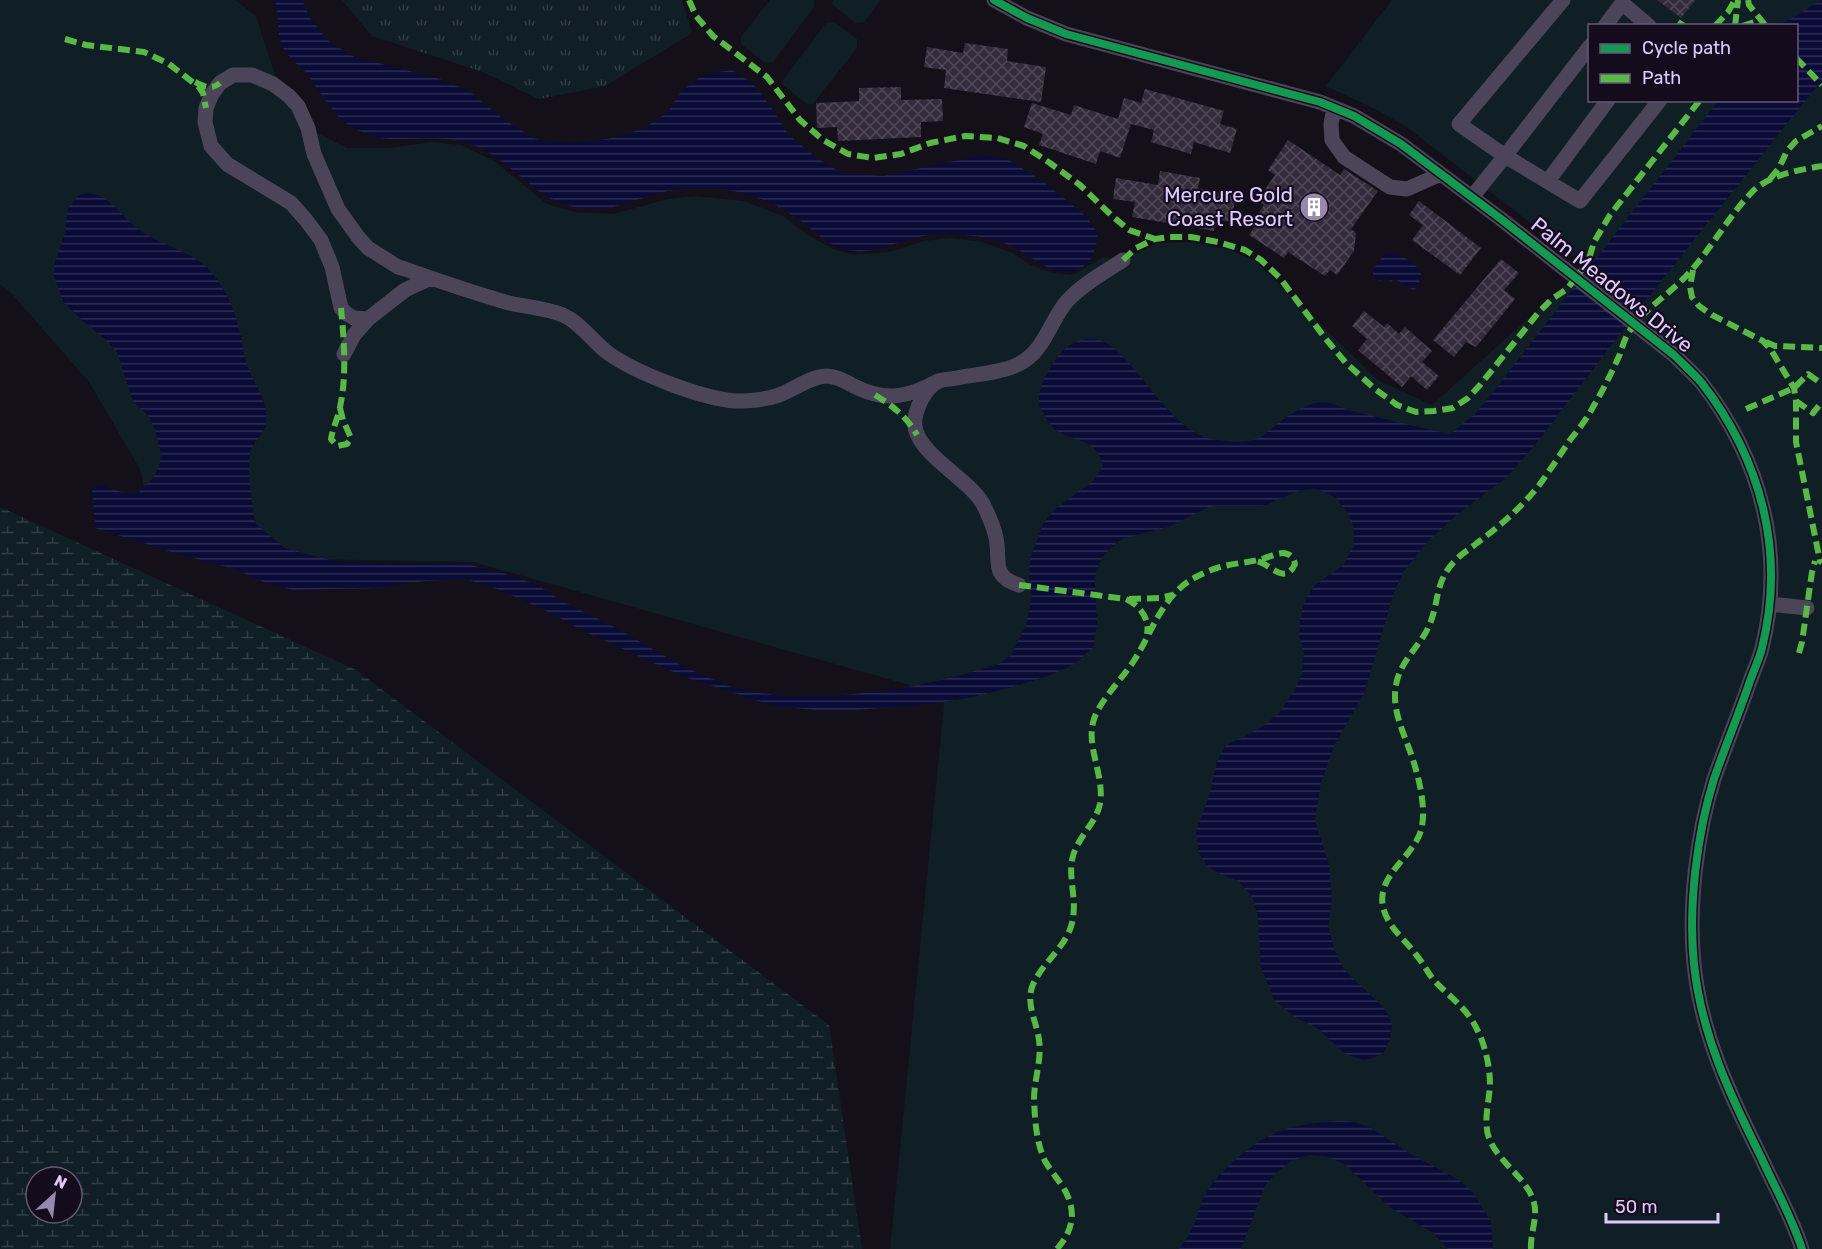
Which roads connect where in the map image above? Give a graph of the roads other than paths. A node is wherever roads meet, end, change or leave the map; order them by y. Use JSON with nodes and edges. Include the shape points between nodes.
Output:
{"nodes":[{"id":1,"x":994,"y":0,"type":"edge"},
{"id":2,"x":1563,"y":0,"type":"edge"},
{"id":3,"x":1620,"y":2,"type":"edge"},
{"id":4,"x":1606,"y":24,"type":"edge"},
{"id":5,"x":1646,"y":24,"type":"edge"},
{"id":6,"x":1588,"y":48,"type":"edge"},
{"id":7,"x":1607,"y":102,"type":"edge"},
{"id":8,"x":1658,"y":102,"type":"edge"},
{"id":9,"x":1334,"y":108,"type":"junction"},
{"id":10,"x":1505,"y":156,"type":"junction"},
{"id":11,"x":1440,"y":174,"type":"junction"},
{"id":12,"x":1548,"y":182,"type":"junction"},
{"id":13,"x":1472,"y":197,"type":"junction"},
{"id":14,"x":1123,"y":260,"type":"dead end"},
{"id":15,"x":398,"y":267,"type":"junction"},
{"id":16,"x":431,"y":278,"type":"junction"},
{"id":17,"x":405,"y":290,"type":"junction"},
{"id":18,"x":368,"y":319,"type":"junction"},
{"id":19,"x":344,"y":354,"type":"dead end"},
{"id":20,"x":938,"y":381,"type":"junction"},
{"id":21,"x":1019,"y":585,"type":"dead end"},
{"id":22,"x":1770,"y":604,"type":"junction"},
{"id":23,"x":1807,"y":608,"type":"dead end"},
{"id":24,"x":1802,"y":1249,"type":"edge"}],
"edges":[{"from":1,"to":9,"type":"street","name":"Palm Meadows Drive","via":[[1066,34]]},
{"from":2,"to":10,"type":"street","via":[[1459,124]]},
{"from":3,"to":4,"type":"street"},
{"from":3,"to":5,"type":"street"},
{"from":6,"to":10,"type":"street"},
{"from":7,"to":12,"type":"street"},
{"from":8,"to":12,"type":"street","via":[[1580,201]]},
{"from":9,"to":11,"type":"street","name":"Palm Meadows Drive","via":[[1401,144]]},
{"from":9,"to":11,"type":"street","via":[[1332,140],[1344,157],[1390,187],[1407,189]]},
{"from":10,"to":12,"type":"street"},
{"from":10,"to":13,"type":"street"},
{"from":11,"to":13,"type":"street","name":"Palm Meadows Drive"},
{"from":13,"to":22,"type":"street","name":"Palm Meadows Drive","via":[[1647,333],[1700,381],[1728,421],[1751,467],[1772,557]]},
{"from":14,"to":20,"type":"street","via":[[1067,301],[1027,360],[1009,368]]},
{"from":15,"to":16,"type":"street"},
{"from":15,"to":17,"type":"street","via":[[408,279]]},
{"from":15,"to":18,"type":"street","via":[[369,248],[339,209],[314,154],[308,128],[289,96],[252,75],[233,75],[220,82],[206,108],[211,146],[227,164],[291,203],[321,240],[341,308],[354,318]]},
{"from":16,"to":17,"type":"street"},
{"from":16,"to":20,"type":"street","via":[[562,315],[574,321],[608,353],[638,371],[710,396],[759,400],[825,376],[875,395],[900,396]]},
{"from":17,"to":18,"type":"street"},
{"from":18,"to":19,"type":"street"},
{"from":20,"to":21,"type":"street","via":[[916,410],[917,435],[982,503],[996,536],[1001,576]]},
{"from":22,"to":23,"type":"street"},
{"from":22,"to":24,"type":"street","name":"Palm Meadows Drive","via":[[1762,649],[1714,781],[1699,845],[1693,907],[1694,963],[1718,1065]]}]}
